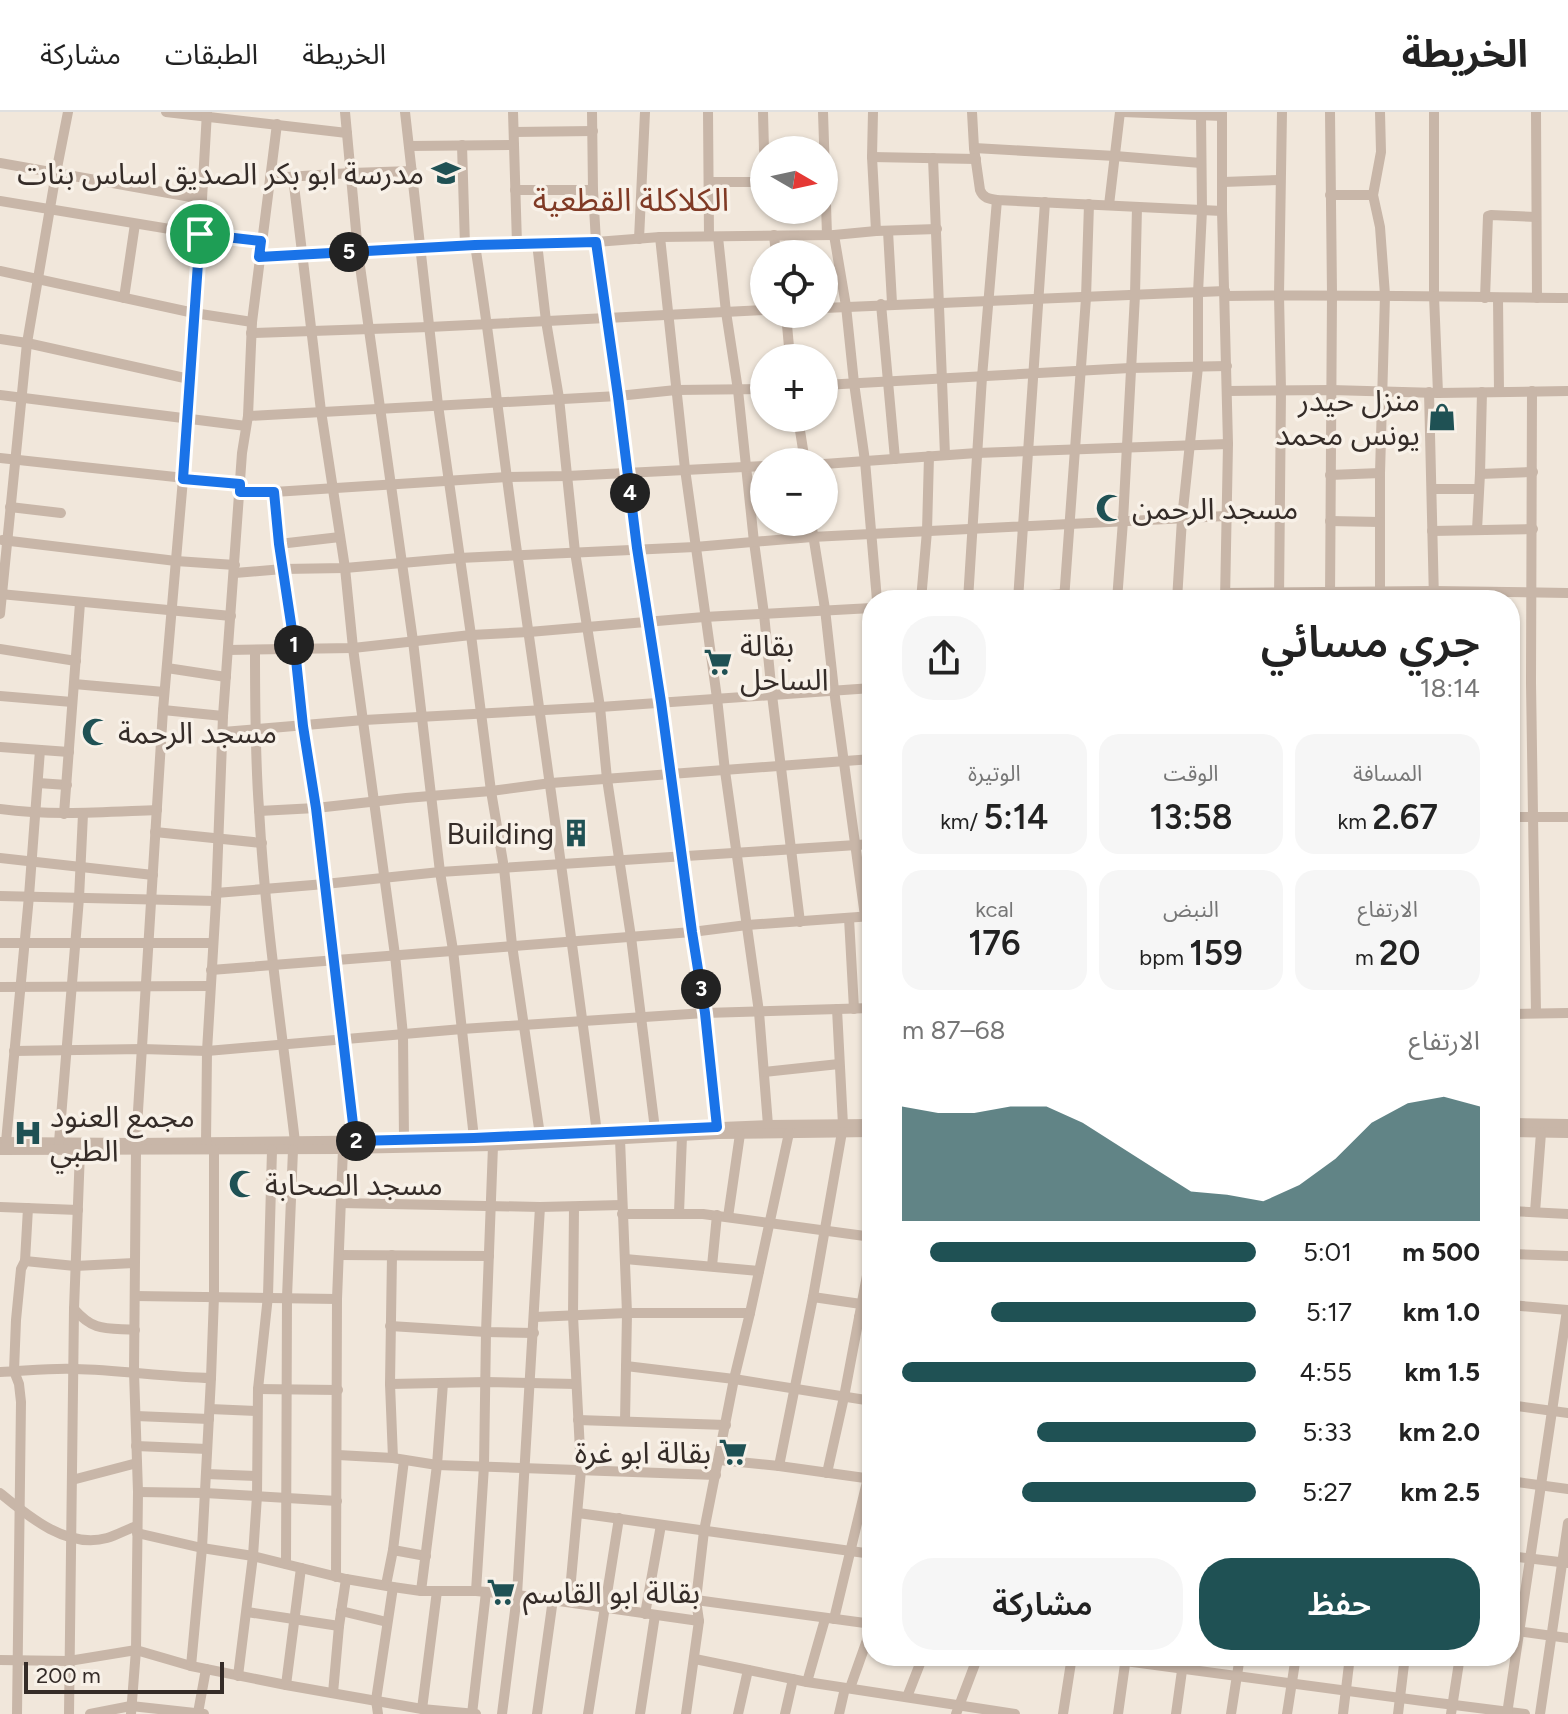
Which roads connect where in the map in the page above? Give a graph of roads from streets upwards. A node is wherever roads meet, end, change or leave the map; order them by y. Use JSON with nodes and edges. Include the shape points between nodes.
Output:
{"nodes":[{"id":1,"x":68,"y":112,"type":"edge"},
{"id":2,"x":166,"y":112,"type":"edge"},
{"id":3,"x":345,"y":112,"type":"edge"},
{"id":4,"x":405,"y":112,"type":"edge"},
{"id":5,"x":513,"y":112,"type":"edge"},
{"id":6,"x":592,"y":112,"type":"edge"},
{"id":7,"x":645,"y":112,"type":"edge"},
{"id":8,"x":708,"y":112,"type":"edge"},
{"id":9,"x":763,"y":112,"type":"edge"},
{"id":10,"x":823,"y":112,"type":"edge"},
{"id":11,"x":873,"y":112,"type":"edge"},
{"id":12,"x":972,"y":112,"type":"edge"},
{"id":13,"x":1122,"y":112,"type":"edge"},
{"id":14,"x":1282,"y":112,"type":"edge"},
{"id":15,"x":1330,"y":112,"type":"edge"},
{"id":16,"x":1380,"y":112,"type":"edge"},
{"id":17,"x":1434,"y":112,"type":"edge"},
{"id":18,"x":1536,"y":112,"type":"edge"},
{"id":19,"x":206,"y":114,"type":"edge"},
{"id":20,"x":1222,"y":114,"type":"edge"},
{"id":21,"x":1201,"y":115,"type":"junction"},
{"id":22,"x":277,"y":124,"type":"junction"},
{"id":23,"x":593,"y":131,"type":"junction"},
{"id":24,"x":514,"y":132,"type":"junction"},
{"id":25,"x":347,"y":133,"type":"junction"},
{"id":26,"x":764,"y":136,"type":"edge"},
{"id":27,"x":823,"y":136,"type":"edge"},
{"id":28,"x":462,"y":145,"type":"junction"},
{"id":29,"x":514,"y":145,"type":"junction"},
{"id":30,"x":409,"y":146,"type":"junction"},
{"id":31,"x":975,"y":154,"type":"junction"},
{"id":32,"x":1115,"y":156,"type":"junction"},
{"id":33,"x":872,"y":157,"type":"junction"},
{"id":34,"x":933,"y":158,"type":"junction"},
{"id":35,"x":0,"y":163,"type":"edge"},
{"id":36,"x":1201,"y":163,"type":"junction"},
{"id":37,"x":412,"y":171,"type":"junction"},
{"id":38,"x":56,"y":173,"type":"junction"},
{"id":39,"x":351,"y":173,"type":"junction"},
{"id":40,"x":293,"y":177,"type":"junction"},
{"id":41,"x":270,"y":178,"type":"junction"},
{"id":42,"x":1280,"y":180,"type":"junction"},
{"id":43,"x":709,"y":182,"type":"junction"},
{"id":44,"x":750,"y":182,"type":"edge"},
{"id":45,"x":1223,"y":182,"type":"junction"},
{"id":46,"x":515,"y":190,"type":"junction"},
{"id":47,"x":593,"y":190,"type":"junction"},
{"id":48,"x":1330,"y":195,"type":"junction"},
{"id":49,"x":1373,"y":195,"type":"junction"},
{"id":50,"x":202,"y":199,"type":"junction"},
{"id":51,"x":997,"y":200,"type":"junction"},
{"id":52,"x":0,"y":201,"type":"edge"},
{"id":53,"x":1045,"y":202,"type":"junction"},
{"id":54,"x":1089,"y":204,"type":"junction"},
{"id":55,"x":1109,"y":205,"type":"junction"},
{"id":56,"x":1137,"y":207,"type":"junction"},
{"id":57,"x":50,"y":209,"type":"junction"},
{"id":58,"x":1202,"y":210,"type":"junction"},
{"id":59,"x":1222,"y":211,"type":"junction"},
{"id":60,"x":1536,"y":217,"type":"junction"},
{"id":61,"x":135,"y":224,"type":"junction"},
{"id":62,"x":829,"y":224,"type":"edge"},
{"id":63,"x":937,"y":229,"type":"junction"},
{"id":64,"x":876,"y":231,"type":"junction"},
{"id":65,"x":888,"y":231,"type":"junction"},
{"id":66,"x":200,"y":234,"type":"junction"},
{"id":67,"x":774,"y":235,"type":"junction"},
{"id":68,"x":830,"y":235,"type":"junction"},
{"id":69,"x":660,"y":237,"type":"junction"},
{"id":70,"x":713,"y":237,"type":"junction"},
{"id":71,"x":639,"y":239,"type":"junction"},
{"id":72,"x":775,"y":240,"type":"edge"},
{"id":73,"x":261,"y":241,"type":"junction"},
{"id":74,"x":596,"y":242,"type":"junction"},
{"id":75,"x":537,"y":243,"type":"junction"},
{"id":76,"x":517,"y":244,"type":"junction"},
{"id":77,"x":470,"y":246,"type":"junction"},
{"id":78,"x":420,"y":248,"type":"junction"},
{"id":79,"x":358,"y":252,"type":"junction"},
{"id":80,"x":303,"y":255,"type":"junction"},
{"id":81,"x":259,"y":257,"type":"junction"},
{"id":82,"x":0,"y":271,"type":"edge"},
{"id":83,"x":38,"y":280,"type":"junction"},
{"id":84,"x":1198,"y":293,"type":"junction"},
{"id":85,"x":1225,"y":294,"type":"junction"},
{"id":86,"x":1332,"y":294,"type":"junction"},
{"id":87,"x":1135,"y":295,"type":"junction"},
{"id":88,"x":1279,"y":295,"type":"junction"},
{"id":89,"x":1385,"y":295,"type":"junction"},
{"id":90,"x":1434,"y":296,"type":"junction"},
{"id":91,"x":124,"y":298,"type":"junction"},
{"id":92,"x":1039,"y":298,"type":"junction"},
{"id":93,"x":1086,"y":298,"type":"junction"},
{"id":94,"x":1485,"y":298,"type":"junction"},
{"id":95,"x":1498,"y":298,"type":"junction"},
{"id":96,"x":1537,"y":298,"type":"junction"},
{"id":97,"x":1568,"y":298,"type":"edge"},
{"id":98,"x":938,"y":301,"type":"junction"},
{"id":99,"x":989,"y":302,"type":"junction"},
{"id":100,"x":886,"y":304,"type":"junction"},
{"id":101,"x":846,"y":306,"type":"junction"},
{"id":102,"x":838,"y":307,"type":"edge"},
{"id":103,"x":750,"y":311,"type":"edge"},
{"id":104,"x":726,"y":312,"type":"junction"},
{"id":105,"x":194,"y":313,"type":"junction"},
{"id":106,"x":667,"y":316,"type":"junction"},
{"id":107,"x":607,"y":319,"type":"junction"},
{"id":108,"x":546,"y":321,"type":"junction"},
{"id":109,"x":488,"y":323,"type":"junction"},
{"id":110,"x":429,"y":327,"type":"junction"},
{"id":111,"x":252,"y":328,"type":"junction"},
{"id":112,"x":370,"y":329,"type":"junction"},
{"id":113,"x":311,"y":330,"type":"junction"},
{"id":114,"x":0,"y":339,"type":"edge"},
{"id":115,"x":27,"y":343,"type":"junction"},
{"id":116,"x":1227,"y":366,"type":"junction"},
{"id":117,"x":1198,"y":367,"type":"junction"},
{"id":118,"x":1130,"y":368,"type":"junction"},
{"id":119,"x":1080,"y":370,"type":"junction"},
{"id":120,"x":1034,"y":374,"type":"junction"},
{"id":121,"x":982,"y":377,"type":"junction"},
{"id":122,"x":942,"y":378,"type":"junction"},
{"id":123,"x":189,"y":379,"type":"junction"},
{"id":124,"x":888,"y":381,"type":"junction"},
{"id":125,"x":854,"y":383,"type":"junction"},
{"id":126,"x":838,"y":384,"type":"edge"},
{"id":127,"x":676,"y":390,"type":"junction"},
{"id":128,"x":738,"y":390,"type":"junction"},
{"id":129,"x":750,"y":390,"type":"edge"},
{"id":130,"x":1281,"y":390,"type":"junction"},
{"id":131,"x":1331,"y":390,"type":"junction"},
{"id":132,"x":1227,"y":391,"type":"junction"},
{"id":133,"x":1381,"y":391,"type":"junction"},
{"id":134,"x":1532,"y":391,"type":"junction"},
{"id":135,"x":1568,"y":391,"type":"edge"},
{"id":136,"x":1434,"y":392,"type":"junction"},
{"id":137,"x":1482,"y":392,"type":"junction"},
{"id":138,"x":1499,"y":392,"type":"junction"},
{"id":139,"x":0,"y":395,"type":"edge"},
{"id":140,"x":618,"y":396,"type":"junction"},
{"id":141,"x":21,"y":398,"type":"junction"},
{"id":142,"x":559,"y":398,"type":"junction"},
{"id":143,"x":497,"y":402,"type":"junction"},
{"id":144,"x":438,"y":405,"type":"junction"},
{"id":145,"x":380,"y":408,"type":"junction"},
{"id":146,"x":321,"y":411,"type":"junction"},
{"id":147,"x":187,"y":419,"type":"junction"},
{"id":148,"x":247,"y":421,"type":"junction"},
{"id":149,"x":1228,"y":444,"type":"junction"},
{"id":150,"x":1188,"y":445,"type":"junction"},
{"id":151,"x":1126,"y":448,"type":"junction"},
{"id":152,"x":1073,"y":450,"type":"junction"},
{"id":153,"x":1027,"y":451,"type":"junction"},
{"id":154,"x":977,"y":453,"type":"junction"},
{"id":155,"x":945,"y":455,"type":"junction"},
{"id":156,"x":929,"y":456,"type":"junction"},
{"id":157,"x":0,"y":458,"type":"edge"},
{"id":158,"x":895,"y":459,"type":"junction"},
{"id":159,"x":15,"y":460,"type":"junction"},
{"id":160,"x":865,"y":461,"type":"junction"},
{"id":161,"x":838,"y":463,"type":"edge"},
{"id":162,"x":746,"y":467,"type":"junction"},
{"id":163,"x":750,"y":467,"type":"edge"},
{"id":164,"x":685,"y":469,"type":"junction"},
{"id":165,"x":1533,"y":472,"type":"junction"},
{"id":166,"x":627,"y":473,"type":"junction"},
{"id":167,"x":1380,"y":473,"type":"junction"},
{"id":168,"x":1480,"y":474,"type":"junction"},
{"id":169,"x":1330,"y":475,"type":"junction"},
{"id":170,"x":567,"y":476,"type":"junction"},
{"id":171,"x":507,"y":477,"type":"junction"},
{"id":172,"x":183,"y":479,"type":"junction"},
{"id":173,"x":449,"y":481,"type":"junction"},
{"id":174,"x":391,"y":484,"type":"junction"},
{"id":175,"x":333,"y":487,"type":"junction"},
{"id":176,"x":240,"y":488,"type":"junction"},
{"id":177,"x":1432,"y":489,"type":"junction"},
{"id":178,"x":1479,"y":489,"type":"junction"},
{"id":179,"x":274,"y":492,"type":"junction"},
{"id":180,"x":10,"y":507,"type":"junction"},
{"id":181,"x":61,"y":513,"type":"dead end"},
{"id":182,"x":1226,"y":516,"type":"junction"},
{"id":183,"x":1280,"y":516,"type":"junction"},
{"id":184,"x":1182,"y":519,"type":"junction"},
{"id":185,"x":1123,"y":521,"type":"junction"},
{"id":186,"x":1330,"y":521,"type":"junction"},
{"id":187,"x":1380,"y":522,"type":"junction"},
{"id":188,"x":1069,"y":523,"type":"junction"},
{"id":189,"x":1024,"y":526,"type":"junction"},
{"id":190,"x":1533,"y":529,"type":"junction"},
{"id":191,"x":972,"y":530,"type":"junction"},
{"id":192,"x":1477,"y":530,"type":"junction"},
{"id":193,"x":927,"y":531,"type":"junction"},
{"id":194,"x":1432,"y":531,"type":"junction"},
{"id":195,"x":872,"y":534,"type":"junction"},
{"id":196,"x":340,"y":537,"type":"junction"},
{"id":197,"x":812,"y":537,"type":"junction"},
{"id":198,"x":3,"y":540,"type":"edge"},
{"id":199,"x":754,"y":542,"type":"junction"},
{"id":200,"x":279,"y":544,"type":"junction"},
{"id":201,"x":695,"y":547,"type":"junction"},
{"id":202,"x":637,"y":548,"type":"junction"},
{"id":203,"x":575,"y":552,"type":"junction"},
{"id":204,"x":518,"y":555,"type":"junction"},
{"id":205,"x":459,"y":558,"type":"junction"},
{"id":206,"x":176,"y":561,"type":"junction"},
{"id":207,"x":402,"y":563,"type":"junction"},
{"id":208,"x":345,"y":568,"type":"junction"},
{"id":209,"x":235,"y":569,"type":"junction"},
{"id":210,"x":283,"y":569,"type":"junction"},
{"id":211,"x":876,"y":590,"type":"edge"},
{"id":212,"x":922,"y":590,"type":"edge"},
{"id":213,"x":969,"y":590,"type":"edge"},
{"id":214,"x":1019,"y":590,"type":"edge"},
{"id":215,"x":1064,"y":590,"type":"edge"},
{"id":216,"x":1118,"y":590,"type":"edge"},
{"id":217,"x":1178,"y":590,"type":"edge"},
{"id":218,"x":1225,"y":590,"type":"edge"},
{"id":219,"x":1279,"y":590,"type":"edge"},
{"id":220,"x":1330,"y":590,"type":"edge"},
{"id":221,"x":1380,"y":590,"type":"edge"},
{"id":222,"x":1434,"y":590,"type":"edge"},
{"id":223,"x":1520,"y":593,"type":"edge"},
{"id":224,"x":1532,"y":593,"type":"junction"},
{"id":225,"x":1568,"y":593,"type":"edge"},
{"id":226,"x":1,"y":594,"type":"edge"},
{"id":227,"x":80,"y":603,"type":"junction"},
{"id":228,"x":862,"y":608,"type":"edge"},
{"id":229,"x":825,"y":609,"type":"junction"},
{"id":230,"x":172,"y":611,"type":"junction"},
{"id":231,"x":0,"y":614,"type":"edge"},
{"id":232,"x":764,"y":614,"type":"junction"},
{"id":233,"x":231,"y":616,"type":"junction"},
{"id":234,"x":704,"y":617,"type":"junction"},
{"id":235,"x":649,"y":623,"type":"junction"},
{"id":236,"x":587,"y":626,"type":"junction"},
{"id":237,"x":529,"y":632,"type":"junction"},
{"id":238,"x":471,"y":635,"type":"junction"},
{"id":239,"x":413,"y":641,"type":"junction"},
{"id":240,"x":353,"y":648,"type":"junction"},
{"id":241,"x":0,"y":649,"type":"edge"},
{"id":242,"x":228,"y":650,"type":"junction"},
{"id":243,"x":255,"y":650,"type":"junction"},
{"id":244,"x":295,"y":650,"type":"junction"},
{"id":245,"x":76,"y":661,"type":"junction"},
{"id":246,"x":167,"y":668,"type":"junction"},
{"id":247,"x":226,"y":677,"type":"junction"},
{"id":248,"x":74,"y":684,"type":"junction"},
{"id":249,"x":862,"y":689,"type":"edge"},
{"id":250,"x":834,"y":690,"type":"junction"},
{"id":251,"x":164,"y":692,"type":"junction"},
{"id":252,"x":772,"y":695,"type":"junction"},
{"id":253,"x":0,"y":696,"type":"edge"},
{"id":254,"x":717,"y":698,"type":"junction"},
{"id":255,"x":72,"y":702,"type":"junction"},
{"id":256,"x":661,"y":702,"type":"junction"},
{"id":257,"x":600,"y":707,"type":"junction"},
{"id":258,"x":163,"y":710,"type":"junction"},
{"id":259,"x":541,"y":710,"type":"junction"},
{"id":260,"x":482,"y":714,"type":"junction"},
{"id":261,"x":223,"y":716,"type":"junction"},
{"id":262,"x":422,"y":718,"type":"junction"},
{"id":263,"x":364,"y":720,"type":"junction"},
{"id":264,"x":303,"y":726,"type":"junction"},
{"id":265,"x":255,"y":729,"type":"junction"},
{"id":266,"x":223,"y":732,"type":"junction"},
{"id":267,"x":0,"y":747,"type":"edge"},
{"id":268,"x":40,"y":750,"type":"junction"},
{"id":269,"x":69,"y":752,"type":"junction"},
{"id":270,"x":862,"y":760,"type":"edge"},
{"id":271,"x":843,"y":762,"type":"junction"},
{"id":272,"x":782,"y":766,"type":"junction"},
{"id":273,"x":725,"y":771,"type":"junction"},
{"id":274,"x":670,"y":774,"type":"junction"},
{"id":275,"x":607,"y":779,"type":"junction"},
{"id":276,"x":38,"y":783,"type":"junction"},
{"id":277,"x":551,"y":783,"type":"junction"},
{"id":278,"x":67,"y":785,"type":"junction"},
{"id":279,"x":491,"y":791,"type":"junction"},
{"id":280,"x":432,"y":795,"type":"junction"},
{"id":281,"x":374,"y":801,"type":"junction"},
{"id":282,"x":316,"y":808,"type":"junction"},
{"id":283,"x":0,"y":809,"type":"edge"},
{"id":284,"x":157,"y":810,"type":"junction"},
{"id":285,"x":259,"y":811,"type":"junction"},
{"id":286,"x":36,"y":814,"type":"junction"},
{"id":287,"x":64,"y":814,"type":"junction"},
{"id":288,"x":83,"y":814,"type":"junction"},
{"id":289,"x":1520,"y":817,"type":"edge"},
{"id":290,"x":1533,"y":817,"type":"junction"},
{"id":291,"x":1568,"y":817,"type":"edge"},
{"id":292,"x":155,"y":832,"type":"junction"},
{"id":293,"x":218,"y":839,"type":"junction"},
{"id":294,"x":262,"y":843,"type":"junction"},
{"id":295,"x":854,"y":845,"type":"junction"},
{"id":296,"x":862,"y":845,"type":"edge"},
{"id":297,"x":792,"y":849,"type":"junction"},
{"id":298,"x":737,"y":853,"type":"junction"},
{"id":299,"x":682,"y":857,"type":"junction"},
{"id":300,"x":0,"y":858,"type":"edge"},
{"id":301,"x":619,"y":860,"type":"junction"},
{"id":302,"x":31,"y":862,"type":"junction"},
{"id":303,"x":561,"y":863,"type":"junction"},
{"id":304,"x":81,"y":868,"type":"junction"},
{"id":305,"x":504,"y":868,"type":"junction"},
{"id":306,"x":440,"y":872,"type":"junction"},
{"id":307,"x":153,"y":875,"type":"junction"},
{"id":308,"x":384,"y":877,"type":"junction"},
{"id":309,"x":325,"y":884,"type":"junction"},
{"id":310,"x":862,"y":886,"type":"edge"},
{"id":311,"x":266,"y":888,"type":"junction"},
{"id":312,"x":0,"y":896,"type":"edge"},
{"id":313,"x":29,"y":896,"type":"junction"},
{"id":314,"x":216,"y":897,"type":"junction"},
{"id":315,"x":79,"y":898,"type":"junction"},
{"id":316,"x":150,"y":899,"type":"junction"},
{"id":317,"x":862,"y":917,"type":"edge"},
{"id":318,"x":849,"y":918,"type":"junction"},
{"id":319,"x":800,"y":922,"type":"junction"},
{"id":320,"x":747,"y":925,"type":"junction"},
{"id":321,"x":692,"y":932,"type":"junction"},
{"id":322,"x":631,"y":937,"type":"junction"},
{"id":323,"x":572,"y":941,"type":"junction"},
{"id":324,"x":74,"y":942,"type":"junction"},
{"id":325,"x":0,"y":943,"type":"edge"},
{"id":326,"x":24,"y":943,"type":"junction"},
{"id":327,"x":148,"y":943,"type":"junction"},
{"id":328,"x":213,"y":943,"type":"junction"},
{"id":329,"x":512,"y":945,"type":"junction"},
{"id":330,"x":453,"y":950,"type":"junction"},
{"id":331,"x":395,"y":955,"type":"junction"},
{"id":332,"x":333,"y":960,"type":"junction"},
{"id":333,"x":274,"y":965,"type":"junction"},
{"id":334,"x":211,"y":970,"type":"junction"},
{"id":335,"x":146,"y":985,"type":"junction"},
{"id":336,"x":20,"y":986,"type":"junction"},
{"id":337,"x":210,"y":986,"type":"junction"},
{"id":338,"x":0,"y":987,"type":"edge"},
{"id":339,"x":70,"y":987,"type":"junction"},
{"id":340,"x":837,"y":1009,"type":"junction"},
{"id":341,"x":854,"y":1009,"type":"junction"},
{"id":342,"x":862,"y":1009,"type":"edge"},
{"id":343,"x":759,"y":1012,"type":"junction"},
{"id":344,"x":705,"y":1013,"type":"junction"},
{"id":345,"x":1536,"y":1013,"type":"junction"},
{"id":346,"x":1568,"y":1013,"type":"edge"},
{"id":347,"x":1520,"y":1014,"type":"edge"},
{"id":348,"x":641,"y":1017,"type":"junction"},
{"id":349,"x":583,"y":1022,"type":"junction"},
{"id":350,"x":524,"y":1025,"type":"junction"},
{"id":351,"x":462,"y":1029,"type":"junction"},
{"id":352,"x":403,"y":1035,"type":"junction"},
{"id":353,"x":343,"y":1039,"type":"junction"},
{"id":354,"x":283,"y":1043,"type":"junction"},
{"id":355,"x":67,"y":1049,"type":"junction"},
{"id":356,"x":142,"y":1049,"type":"junction"},
{"id":357,"x":14,"y":1051,"type":"junction"},
{"id":358,"x":207,"y":1051,"type":"junction"},
{"id":359,"x":839,"y":1064,"type":"junction"},
{"id":360,"x":764,"y":1072,"type":"junction"},
{"id":361,"x":1520,"y":1123,"type":"edge"},
{"id":362,"x":1568,"y":1124,"type":"edge"},
{"id":363,"x":768,"y":1125,"type":"junction"},
{"id":364,"x":862,"y":1125,"type":"edge"},
{"id":365,"x":717,"y":1127,"type":"junction"},
{"id":366,"x":843,"y":1128,"type":"junction"},
{"id":367,"x":655,"y":1129,"type":"junction"},
{"id":368,"x":862,"y":1131,"type":"edge"},
{"id":369,"x":1520,"y":1132,"type":"edge"},
{"id":370,"x":597,"y":1133,"type":"junction"},
{"id":371,"x":789,"y":1133,"type":"junction"},
{"id":372,"x":1541,"y":1133,"type":"junction"},
{"id":373,"x":1568,"y":1133,"type":"edge"},
{"id":374,"x":740,"y":1134,"type":"junction"},
{"id":375,"x":540,"y":1135,"type":"junction"},
{"id":376,"x":682,"y":1136,"type":"junction"},
{"id":377,"x":474,"y":1138,"type":"junction"},
{"id":378,"x":620,"y":1139,"type":"junction"},
{"id":379,"x":404,"y":1140,"type":"junction"},
{"id":380,"x":355,"y":1141,"type":"junction"},
{"id":381,"x":59,"y":1142,"type":"junction"},
{"id":382,"x":2,"y":1145,"type":"edge"},
{"id":383,"x":210,"y":1146,"type":"junction"},
{"id":384,"x":294,"y":1146,"type":"junction"},
{"id":385,"x":493,"y":1146,"type":"junction"},
{"id":386,"x":136,"y":1147,"type":"junction"},
{"id":387,"x":343,"y":1149,"type":"junction"},
{"id":388,"x":272,"y":1150,"type":"junction"},
{"id":389,"x":80,"y":1151,"type":"junction"},
{"id":390,"x":341,"y":1203,"type":"junction"},
{"id":391,"x":291,"y":1206,"type":"junction"},
{"id":392,"x":491,"y":1206,"type":"junction"},
{"id":393,"x":0,"y":1207,"type":"edge"},
{"id":394,"x":270,"y":1207,"type":"junction"},
{"id":395,"x":540,"y":1207,"type":"junction"},
{"id":396,"x":574,"y":1207,"type":"junction"},
{"id":397,"x":28,"y":1208,"type":"junction"},
{"id":398,"x":622,"y":1209,"type":"junction"},
{"id":399,"x":78,"y":1210,"type":"junction"},
{"id":400,"x":1520,"y":1211,"type":"edge"},
{"id":401,"x":1535,"y":1212,"type":"junction"},
{"id":402,"x":679,"y":1213,"type":"junction"},
{"id":403,"x":1568,"y":1214,"type":"edge"},
{"id":404,"x":722,"y":1216,"type":"junction"},
{"id":405,"x":768,"y":1223,"type":"junction"},
{"id":406,"x":825,"y":1230,"type":"junction"},
{"id":407,"x":862,"y":1236,"type":"edge"},
{"id":408,"x":1520,"y":1254,"type":"edge"},
{"id":409,"x":339,"y":1255,"type":"junction"},
{"id":410,"x":392,"y":1255,"type":"junction"},
{"id":411,"x":489,"y":1256,"type":"junction"},
{"id":412,"x":1568,"y":1256,"type":"edge"},
{"id":413,"x":625,"y":1259,"type":"junction"},
{"id":414,"x":25,"y":1261,"type":"junction"},
{"id":415,"x":134,"y":1263,"type":"junction"},
{"id":416,"x":75,"y":1266,"type":"junction"},
{"id":417,"x":712,"y":1266,"type":"junction"},
{"id":418,"x":759,"y":1271,"type":"junction"},
{"id":419,"x":135,"y":1296,"type":"junction"},
{"id":420,"x":214,"y":1296,"type":"junction"},
{"id":421,"x":268,"y":1296,"type":"junction"},
{"id":422,"x":287,"y":1297,"type":"junction"},
{"id":423,"x":813,"y":1297,"type":"junction"},
{"id":424,"x":337,"y":1299,"type":"junction"},
{"id":425,"x":862,"y":1299,"type":"edge"},
{"id":426,"x":861,"y":1304,"type":"junction"},
{"id":427,"x":1520,"y":1306,"type":"edge"},
{"id":428,"x":74,"y":1309,"type":"junction"},
{"id":429,"x":1567,"y":1310,"type":"edge"},
{"id":430,"x":627,"y":1313,"type":"junction"},
{"id":431,"x":750,"y":1313,"type":"junction"},
{"id":432,"x":573,"y":1316,"type":"junction"},
{"id":433,"x":535,"y":1317,"type":"junction"},
{"id":434,"x":859,"y":1317,"type":"junction"},
{"id":435,"x":862,"y":1318,"type":"edge"},
{"id":436,"x":390,"y":1326,"type":"junction"},
{"id":437,"x":135,"y":1330,"type":"junction"},
{"id":438,"x":486,"y":1332,"type":"junction"},
{"id":439,"x":534,"y":1333,"type":"junction"},
{"id":440,"x":626,"y":1366,"type":"junction"},
{"id":441,"x":73,"y":1368,"type":"junction"},
{"id":442,"x":14,"y":1371,"type":"junction"},
{"id":443,"x":0,"y":1372,"type":"edge"},
{"id":444,"x":134,"y":1372,"type":"junction"},
{"id":445,"x":211,"y":1378,"type":"junction"},
{"id":446,"x":734,"y":1379,"type":"junction"},
{"id":447,"x":486,"y":1382,"type":"junction"},
{"id":448,"x":443,"y":1383,"type":"junction"},
{"id":449,"x":531,"y":1383,"type":"junction"},
{"id":450,"x":390,"y":1384,"type":"junction"},
{"id":451,"x":576,"y":1384,"type":"junction"},
{"id":452,"x":286,"y":1388,"type":"junction"},
{"id":453,"x":258,"y":1389,"type":"junction"},
{"id":454,"x":795,"y":1389,"type":"junction"},
{"id":455,"x":338,"y":1390,"type":"junction"},
{"id":456,"x":844,"y":1397,"type":"junction"},
{"id":457,"x":862,"y":1400,"type":"edge"},
{"id":458,"x":1520,"y":1406,"type":"edge"},
{"id":459,"x":257,"y":1411,"type":"junction"},
{"id":460,"x":1551,"y":1411,"type":"junction"},
{"id":461,"x":1568,"y":1413,"type":"edge"},
{"id":462,"x":209,"y":1414,"type":"junction"},
{"id":463,"x":136,"y":1416,"type":"junction"},
{"id":464,"x":578,"y":1420,"type":"junction"},
{"id":465,"x":625,"y":1421,"type":"junction"},
{"id":466,"x":726,"y":1425,"type":"junction"},
{"id":467,"x":136,"y":1446,"type":"junction"},
{"id":468,"x":207,"y":1449,"type":"junction"},
{"id":469,"x":338,"y":1455,"type":"junction"},
{"id":470,"x":398,"y":1459,"type":"junction"},
{"id":471,"x":719,"y":1460,"type":"junction"},
{"id":472,"x":137,"y":1463,"type":"junction"},
{"id":473,"x":437,"y":1465,"type":"junction"},
{"id":474,"x":484,"y":1466,"type":"junction"},
{"id":475,"x":779,"y":1466,"type":"junction"},
{"id":476,"x":525,"y":1468,"type":"junction"},
{"id":477,"x":581,"y":1470,"type":"junction"},
{"id":478,"x":827,"y":1473,"type":"junction"},
{"id":479,"x":206,"y":1474,"type":"junction"},
{"id":480,"x":716,"y":1475,"type":"junction"},
{"id":481,"x":256,"y":1476,"type":"junction"},
{"id":482,"x":862,"y":1477,"type":"edge"},
{"id":483,"x":72,"y":1480,"type":"junction"},
{"id":484,"x":1520,"y":1482,"type":"edge"},
{"id":485,"x":1540,"y":1485,"type":"junction"},
{"id":486,"x":1568,"y":1489,"type":"edge"},
{"id":487,"x":138,"y":1492,"type":"junction"},
{"id":488,"x":0,"y":1493,"type":"edge"},
{"id":489,"x":205,"y":1493,"type":"junction"},
{"id":490,"x":257,"y":1496,"type":"junction"},
{"id":491,"x":287,"y":1499,"type":"junction"},
{"id":492,"x":337,"y":1501,"type":"junction"},
{"id":493,"x":19,"y":1509,"type":"junction"},
{"id":494,"x":862,"y":1509,"type":"edge"},
{"id":495,"x":578,"y":1513,"type":"junction"},
{"id":496,"x":619,"y":1518,"type":"junction"},
{"id":497,"x":1568,"y":1523,"type":"edge"},
{"id":498,"x":661,"y":1525,"type":"junction"},
{"id":499,"x":137,"y":1530,"type":"junction"},
{"id":500,"x":704,"y":1531,"type":"junction"},
{"id":501,"x":71,"y":1538,"type":"junction"},
{"id":502,"x":202,"y":1548,"type":"junction"},
{"id":503,"x":393,"y":1550,"type":"junction"},
{"id":504,"x":851,"y":1551,"type":"junction"},
{"id":505,"x":862,"y":1553,"type":"edge"},
{"id":506,"x":253,"y":1556,"type":"junction"},
{"id":507,"x":426,"y":1556,"type":"junction"},
{"id":508,"x":1520,"y":1557,"type":"edge"},
{"id":509,"x":1530,"y":1558,"type":"junction"},
{"id":510,"x":1565,"y":1562,"type":"edge"},
{"id":511,"x":286,"y":1564,"type":"junction"},
{"id":512,"x":301,"y":1568,"type":"junction"},
{"id":513,"x":341,"y":1578,"type":"junction"},
{"id":514,"x":389,"y":1586,"type":"junction"},
{"id":515,"x":421,"y":1591,"type":"junction"},
{"id":516,"x":437,"y":1591,"type":"junction"},
{"id":517,"x":481,"y":1592,"type":"junction"},
{"id":518,"x":517,"y":1595,"type":"junction"},
{"id":519,"x":553,"y":1599,"type":"junction"},
{"id":520,"x":696,"y":1600,"type":"junction"},
{"id":521,"x":569,"y":1602,"type":"junction"},
{"id":522,"x":1520,"y":1607,"type":"edge"},
{"id":523,"x":605,"y":1608,"type":"junction"},
{"id":524,"x":341,"y":1611,"type":"junction"},
{"id":525,"x":247,"y":1612,"type":"junction"},
{"id":526,"x":650,"y":1614,"type":"junction"},
{"id":527,"x":294,"y":1619,"type":"junction"},
{"id":528,"x":830,"y":1619,"type":"junction"},
{"id":529,"x":699,"y":1621,"type":"junction"},
{"id":530,"x":387,"y":1622,"type":"junction"},
{"id":531,"x":862,"y":1624,"type":"edge"},
{"id":532,"x":339,"y":1626,"type":"junction"},
{"id":533,"x":1520,"y":1632,"type":"edge"},
{"id":534,"x":1551,"y":1635,"type":"junction"},
{"id":535,"x":1568,"y":1638,"type":"edge"},
{"id":536,"x":136,"y":1650,"type":"junction"},
{"id":537,"x":862,"y":1651,"type":"edge"},
{"id":538,"x":695,"y":1659,"type":"junction"},
{"id":539,"x":0,"y":1660,"type":"edge"},
{"id":540,"x":18,"y":1660,"type":"junction"},
{"id":541,"x":69,"y":1661,"type":"junction"},
{"id":542,"x":191,"y":1666,"type":"junction"},
{"id":543,"x":919,"y":1666,"type":"edge"},
{"id":544,"x":974,"y":1666,"type":"edge"},
{"id":545,"x":1070,"y":1666,"type":"edge"},
{"id":546,"x":1124,"y":1666,"type":"edge"},
{"id":547,"x":1171,"y":1666,"type":"edge"},
{"id":548,"x":1239,"y":1666,"type":"edge"},
{"id":549,"x":1295,"y":1666,"type":"edge"},
{"id":550,"x":1349,"y":1666,"type":"edge"},
{"id":551,"x":1404,"y":1666,"type":"edge"},
{"id":552,"x":1459,"y":1666,"type":"edge"},
{"id":553,"x":1512,"y":1666,"type":"edge"},
{"id":554,"x":1182,"y":1668,"type":"junction"},
{"id":555,"x":206,"y":1669,"type":"junction"},
{"id":556,"x":748,"y":1670,"type":"junction"},
{"id":557,"x":238,"y":1676,"type":"junction"},
{"id":558,"x":1237,"y":1677,"type":"junction"},
{"id":559,"x":793,"y":1679,"type":"junction"},
{"id":560,"x":807,"y":1682,"type":"junction"},
{"id":561,"x":286,"y":1685,"type":"junction"},
{"id":562,"x":1292,"y":1685,"type":"junction"},
{"id":563,"x":848,"y":1688,"type":"junction"},
{"id":564,"x":1346,"y":1691,"type":"junction"},
{"id":565,"x":333,"y":1693,"type":"junction"},
{"id":566,"x":907,"y":1697,"type":"junction"},
{"id":567,"x":1400,"y":1698,"type":"junction"},
{"id":568,"x":376,"y":1700,"type":"junction"},
{"id":569,"x":422,"y":1709,"type":"junction"},
{"id":570,"x":958,"y":1709,"type":"edge"},
{"id":571,"x":131,"y":1710,"type":"edge"},
{"id":572,"x":1452,"y":1710,"type":"edge"},
{"id":573,"x":201,"y":1713,"type":"edge"},
{"id":574,"x":1507,"y":1713,"type":"edge"},
{"id":575,"x":17,"y":1714,"type":"edge"},
{"id":576,"x":69,"y":1714,"type":"edge"},
{"id":577,"x":90,"y":1714,"type":"edge"},
{"id":578,"x":378,"y":1714,"type":"edge"},
{"id":579,"x":473,"y":1714,"type":"edge"},
{"id":580,"x":502,"y":1714,"type":"edge"},
{"id":581,"x":537,"y":1714,"type":"edge"},
{"id":582,"x":588,"y":1714,"type":"edge"},
{"id":583,"x":640,"y":1714,"type":"edge"},
{"id":584,"x":686,"y":1714,"type":"edge"},
{"id":585,"x":741,"y":1714,"type":"edge"},
{"id":586,"x":785,"y":1714,"type":"edge"},
{"id":587,"x":839,"y":1714,"type":"edge"},
{"id":588,"x":1015,"y":1714,"type":"edge"},
{"id":589,"x":1063,"y":1714,"type":"edge"},
{"id":590,"x":1118,"y":1714,"type":"edge"},
{"id":591,"x":1176,"y":1714,"type":"edge"},
{"id":592,"x":1231,"y":1714,"type":"edge"},
{"id":593,"x":1287,"y":1714,"type":"edge"},
{"id":594,"x":1343,"y":1714,"type":"edge"},
{"id":595,"x":1398,"y":1714,"type":"edge"},
{"id":596,"x":1525,"y":1714,"type":"edge"},
{"id":597,"x":1540,"y":1714,"type":"edge"}],
"edges":[{"from":1,"to":38,"type":"street"},
{"from":2,"to":19,"type":"street"},
{"from":3,"to":25,"type":"street"},
{"from":4,"to":30,"type":"street"},
{"from":5,"to":24,"type":"street"},
{"from":6,"to":23,"type":"street"},
{"from":7,"to":71,"type":"street"},
{"from":8,"to":43,"type":"street"},
{"from":9,"to":26,"type":"street"},
{"from":10,"to":27,"type":"street"},
{"from":11,"to":33,"type":"street"},
{"from":12,"to":31,"type":"street"},
{"from":13,"to":21,"type":"street"},
{"from":13,"to":32,"type":"street"},
{"from":14,"to":42,"type":"street"},
{"from":15,"to":48,"type":"street"},
{"from":16,"to":49,"type":"street","via":[[1381,152]]},
{"from":17,"to":90,"type":"street"},
{"from":18,"to":60,"type":"street"},
{"from":19,"to":22,"type":"street"},
{"from":19,"to":50,"type":"street"},
{"from":20,"to":21,"type":"street"},
{"from":20,"to":45,"type":"street"},
{"from":21,"to":36,"type":"street"},
{"from":22,"to":25,"type":"street"},
{"from":22,"to":41,"type":"street"},
{"from":23,"to":24,"type":"street"},
{"from":23,"to":47,"type":"street"},
{"from":24,"to":29,"type":"street"},
{"from":25,"to":39,"type":"street"},
{"from":28,"to":29,"type":"street"},
{"from":28,"to":30,"type":"street"},
{"from":28,"to":77,"type":"street"},
{"from":29,"to":46,"type":"street"},
{"from":30,"to":37,"type":"street"},
{"from":31,"to":32,"type":"street"},
{"from":31,"to":34,"type":"street"},
{"from":31,"to":51,"type":"street","via":[[982,195]]},
{"from":32,"to":36,"type":"street"},
{"from":32,"to":55,"type":"street"},
{"from":33,"to":34,"type":"street"},
{"from":33,"to":64,"type":"street"},
{"from":34,"to":63,"type":"street"},
{"from":35,"to":38,"type":"street"},
{"from":36,"to":58,"type":"street"},
{"from":37,"to":39,"type":"street"},
{"from":37,"to":78,"type":"street"},
{"from":38,"to":50,"type":"street"},
{"from":38,"to":57,"type":"street"},
{"from":39,"to":40,"type":"street"},
{"from":39,"to":79,"type":"street"},
{"from":40,"to":41,"type":"street"},
{"from":40,"to":80,"type":"street"},
{"from":41,"to":73,"type":"street"},
{"from":42,"to":45,"type":"street"},
{"from":42,"to":88,"type":"street"},
{"from":43,"to":44,"type":"street"},
{"from":43,"to":70,"type":"street"},
{"from":45,"to":59,"type":"street"},
{"from":46,"to":47,"type":"street"},
{"from":46,"to":76,"type":"street"},
{"from":47,"to":74,"type":"street"},
{"from":48,"to":49,"type":"street"},
{"from":48,"to":86,"type":"street"},
{"from":49,"to":89,"type":"street"},
{"from":50,"to":66,"type":"street"},
{"from":51,"to":53,"type":"street"},
{"from":51,"to":99,"type":"street"},
{"from":52,"to":57,"type":"street"},
{"from":53,"to":54,"type":"street"},
{"from":53,"to":92,"type":"street"},
{"from":54,"to":55,"type":"street"},
{"from":54,"to":93,"type":"street"},
{"from":55,"to":56,"type":"street"},
{"from":56,"to":58,"type":"street"},
{"from":56,"to":87,"type":"street"},
{"from":57,"to":61,"type":"street"},
{"from":57,"to":83,"type":"street"},
{"from":58,"to":59,"type":"street"},
{"from":58,"to":84,"type":"street"},
{"from":59,"to":85,"type":"street"},
{"from":60,"to":94,"type":"street","via":[[1488,216]]},
{"from":60,"to":96,"type":"street"},
{"from":61,"to":66,"type":"street"},
{"from":61,"to":91,"type":"street"},
{"from":62,"to":68,"type":"street"},
{"from":63,"to":65,"type":"street"},
{"from":63,"to":98,"type":"street"},
{"from":64,"to":65,"type":"street"},
{"from":64,"to":68,"type":"street"},
{"from":65,"to":100,"type":"street"},
{"from":66,"to":73,"type":"street"},
{"from":66,"to":105,"type":"street"},
{"from":67,"to":68,"type":"street"},
{"from":67,"to":70,"type":"street"},
{"from":67,"to":72,"type":"street"},
{"from":68,"to":101,"type":"street"},
{"from":69,"to":70,"type":"street"},
{"from":69,"to":71,"type":"street"},
{"from":69,"to":106,"type":"street"},
{"from":70,"to":104,"type":"street"},
{"from":71,"to":74,"type":"street"},
{"from":73,"to":81,"type":"street"},
{"from":74,"to":75,"type":"street"},
{"from":74,"to":107,"type":"street"},
{"from":75,"to":76,"type":"street"},
{"from":75,"to":108,"type":"street"},
{"from":76,"to":77,"type":"street"},
{"from":77,"to":78,"type":"street"},
{"from":77,"to":109,"type":"street"},
{"from":78,"to":79,"type":"street"},
{"from":78,"to":110,"type":"street"},
{"from":79,"to":80,"type":"street"},
{"from":79,"to":112,"type":"street"},
{"from":80,"to":81,"type":"street"},
{"from":80,"to":113,"type":"street"},
{"from":81,"to":111,"type":"street"},
{"from":82,"to":83,"type":"street"},
{"from":83,"to":91,"type":"street"},
{"from":83,"to":115,"type":"street"},
{"from":84,"to":85,"type":"street"},
{"from":84,"to":87,"type":"street"},
{"from":84,"to":117,"type":"street"},
{"from":85,"to":88,"type":"street"},
{"from":85,"to":116,"type":"street"},
{"from":86,"to":88,"type":"street"},
{"from":86,"to":89,"type":"street"},
{"from":86,"to":131,"type":"street"},
{"from":87,"to":93,"type":"street"},
{"from":87,"to":118,"type":"street"},
{"from":88,"to":130,"type":"street"},
{"from":89,"to":90,"type":"street"},
{"from":89,"to":133,"type":"street"},
{"from":90,"to":94,"type":"street"},
{"from":90,"to":136,"type":"street"},
{"from":91,"to":105,"type":"street"},
{"from":92,"to":93,"type":"street"},
{"from":92,"to":99,"type":"street"},
{"from":92,"to":120,"type":"street"},
{"from":93,"to":119,"type":"street"},
{"from":94,"to":95,"type":"street"},
{"from":95,"to":96,"type":"street"},
{"from":95,"to":138,"type":"street"},
{"from":96,"to":97,"type":"street"},
{"from":98,"to":99,"type":"street"},
{"from":98,"to":100,"type":"street"},
{"from":98,"to":122,"type":"street"},
{"from":99,"to":121,"type":"street"},
{"from":100,"to":101,"type":"street"},
{"from":100,"to":124,"type":"street"},
{"from":101,"to":102,"type":"street"},
{"from":101,"to":125,"type":"street"},
{"from":103,"to":104,"type":"street"},
{"from":104,"to":106,"type":"street"},
{"from":104,"to":128,"type":"street"},
{"from":105,"to":111,"type":"street"},
{"from":105,"to":123,"type":"street"},
{"from":106,"to":107,"type":"street"},
{"from":106,"to":127,"type":"street"},
{"from":107,"to":108,"type":"street"},
{"from":107,"to":140,"type":"street"},
{"from":108,"to":109,"type":"street"},
{"from":108,"to":142,"type":"street"},
{"from":109,"to":110,"type":"street"},
{"from":109,"to":143,"type":"street"},
{"from":110,"to":112,"type":"street"},
{"from":110,"to":144,"type":"street"},
{"from":111,"to":113,"type":"street"},
{"from":111,"to":148,"type":"street"},
{"from":112,"to":113,"type":"street"},
{"from":112,"to":145,"type":"street"},
{"from":113,"to":146,"type":"street"},
{"from":114,"to":115,"type":"street"},
{"from":115,"to":123,"type":"street"},
{"from":115,"to":141,"type":"street"},
{"from":116,"to":117,"type":"street"},
{"from":116,"to":132,"type":"street"},
{"from":117,"to":118,"type":"street"},
{"from":117,"to":150,"type":"street"},
{"from":118,"to":119,"type":"street"},
{"from":118,"to":151,"type":"street"},
{"from":119,"to":120,"type":"street"},
{"from":119,"to":152,"type":"street"},
{"from":120,"to":121,"type":"street"},
{"from":120,"to":153,"type":"street"},
{"from":121,"to":122,"type":"street"},
{"from":121,"to":154,"type":"street"},
{"from":122,"to":124,"type":"street"},
{"from":122,"to":155,"type":"street"},
{"from":123,"to":147,"type":"street"},
{"from":124,"to":125,"type":"street"},
{"from":124,"to":158,"type":"street"},
{"from":125,"to":126,"type":"street"},
{"from":125,"to":160,"type":"street"},
{"from":127,"to":128,"type":"street"},
{"from":127,"to":140,"type":"street"},
{"from":127,"to":164,"type":"street"},
{"from":128,"to":129,"type":"street"},
{"from":128,"to":162,"type":"street"},
{"from":130,"to":131,"type":"street"},
{"from":130,"to":132,"type":"street"},
{"from":130,"to":183,"type":"street"},
{"from":131,"to":133,"type":"street"},
{"from":131,"to":169,"type":"street"},
{"from":132,"to":149,"type":"street"},
{"from":133,"to":136,"type":"street"},
{"from":133,"to":167,"type":"street"},
{"from":134,"to":135,"type":"street"},
{"from":134,"to":138,"type":"street"},
{"from":134,"to":165,"type":"street"},
{"from":136,"to":137,"type":"street"},
{"from":136,"to":177,"type":"street"},
{"from":137,"to":138,"type":"street"},
{"from":137,"to":168,"type":"street"},
{"from":139,"to":141,"type":"street"},
{"from":140,"to":142,"type":"street"},
{"from":140,"to":166,"type":"street"},
{"from":141,"to":147,"type":"street"},
{"from":141,"to":159,"type":"street"},
{"from":142,"to":143,"type":"street"},
{"from":142,"to":170,"type":"street"},
{"from":143,"to":144,"type":"street"},
{"from":143,"to":171,"type":"street"},
{"from":144,"to":145,"type":"street"},
{"from":144,"to":173,"type":"street"},
{"from":145,"to":146,"type":"street"},
{"from":145,"to":174,"type":"street"},
{"from":146,"to":148,"type":"street"},
{"from":146,"to":175,"type":"street"},
{"from":147,"to":148,"type":"street"},
{"from":147,"to":172,"type":"street"},
{"from":148,"to":176,"type":"street"},
{"from":149,"to":150,"type":"street"},
{"from":149,"to":182,"type":"street"},
{"from":150,"to":151,"type":"street"},
{"from":150,"to":184,"type":"street"},
{"from":151,"to":152,"type":"street"},
{"from":151,"to":185,"type":"street"},
{"from":152,"to":153,"type":"street"},
{"from":152,"to":188,"type":"street"},
{"from":153,"to":154,"type":"street"},
{"from":153,"to":189,"type":"street"},
{"from":154,"to":155,"type":"street"},
{"from":154,"to":191,"type":"street"},
{"from":155,"to":156,"type":"street"},
{"from":156,"to":158,"type":"street"},
{"from":156,"to":193,"type":"street"},
{"from":157,"to":159,"type":"street"},
{"from":158,"to":160,"type":"street"},
{"from":159,"to":172,"type":"street"},
{"from":159,"to":180,"type":"street"},
{"from":160,"to":161,"type":"street"},
{"from":160,"to":195,"type":"street"},
{"from":162,"to":163,"type":"street"},
{"from":162,"to":164,"type":"street"},
{"from":162,"to":199,"type":"street"},
{"from":164,"to":166,"type":"street"},
{"from":164,"to":201,"type":"street"},
{"from":165,"to":168,"type":"street"},
{"from":165,"to":190,"type":"street"},
{"from":166,"to":170,"type":"street"},
{"from":166,"to":202,"type":"street"},
{"from":167,"to":169,"type":"street"},
{"from":167,"to":187,"type":"street"},
{"from":168,"to":178,"type":"street"},
{"from":169,"to":186,"type":"street"},
{"from":170,"to":171,"type":"street"},
{"from":170,"to":203,"type":"street"},
{"from":171,"to":173,"type":"street"},
{"from":171,"to":204,"type":"street"},
{"from":172,"to":176,"type":"street"},
{"from":172,"to":206,"type":"street"},
{"from":173,"to":174,"type":"street"},
{"from":173,"to":205,"type":"street"},
{"from":174,"to":175,"type":"street"},
{"from":174,"to":207,"type":"street"},
{"from":175,"to":179,"type":"street"},
{"from":175,"to":196,"type":"street"},
{"from":176,"to":179,"type":"street"},
{"from":176,"to":209,"type":"street"},
{"from":177,"to":178,"type":"street"},
{"from":177,"to":194,"type":"street"},
{"from":178,"to":192,"type":"street"},
{"from":179,"to":200,"type":"street"},
{"from":180,"to":181,"type":"street"},
{"from":180,"to":198,"type":"street"},
{"from":182,"to":183,"type":"street"},
{"from":182,"to":184,"type":"street"},
{"from":182,"to":218,"type":"street"},
{"from":183,"to":219,"type":"street"},
{"from":184,"to":185,"type":"street"},
{"from":184,"to":217,"type":"street"},
{"from":185,"to":188,"type":"street"},
{"from":185,"to":216,"type":"street"},
{"from":186,"to":187,"type":"street"},
{"from":186,"to":220,"type":"street"},
{"from":187,"to":221,"type":"street"},
{"from":188,"to":189,"type":"street"},
{"from":188,"to":215,"type":"street"},
{"from":189,"to":191,"type":"street"},
{"from":189,"to":214,"type":"street"},
{"from":190,"to":192,"type":"street"},
{"from":190,"to":224,"type":"street"},
{"from":191,"to":193,"type":"street"},
{"from":191,"to":213,"type":"street"},
{"from":192,"to":194,"type":"street"},
{"from":193,"to":195,"type":"street"},
{"from":193,"to":212,"type":"street"},
{"from":194,"to":222,"type":"street"},
{"from":195,"to":197,"type":"street"},
{"from":195,"to":211,"type":"street"},
{"from":196,"to":200,"type":"street"},
{"from":196,"to":208,"type":"street"},
{"from":197,"to":199,"type":"street"},
{"from":197,"to":229,"type":"street"},
{"from":198,"to":206,"type":"street"},
{"from":198,"to":226,"type":"street"},
{"from":199,"to":201,"type":"street"},
{"from":199,"to":232,"type":"street"},
{"from":200,"to":210,"type":"street"},
{"from":201,"to":202,"type":"street"},
{"from":201,"to":234,"type":"street"},
{"from":202,"to":203,"type":"street"},
{"from":202,"to":235,"type":"street"},
{"from":203,"to":204,"type":"street"},
{"from":203,"to":236,"type":"street"},
{"from":204,"to":205,"type":"street"},
{"from":204,"to":237,"type":"street"},
{"from":205,"to":207,"type":"street"},
{"from":205,"to":238,"type":"street"},
{"from":206,"to":209,"type":"street"},
{"from":206,"to":230,"type":"street"},
{"from":207,"to":208,"type":"street"},
{"from":207,"to":239,"type":"street"},
{"from":208,"to":210,"type":"street"},
{"from":208,"to":240,"type":"street"},
{"from":209,"to":210,"type":"street"},
{"from":209,"to":233,"type":"street"},
{"from":210,"to":244,"type":"street"},
{"from":223,"to":224,"type":"street"},
{"from":224,"to":225,"type":"street"},
{"from":224,"to":290,"type":"street"},
{"from":226,"to":227,"type":"street"},
{"from":226,"to":231,"type":"street"},
{"from":227,"to":230,"type":"street"},
{"from":227,"to":245,"type":"street"},
{"from":228,"to":229,"type":"street"},
{"from":229,"to":232,"type":"street"},
{"from":229,"to":250,"type":"street"},
{"from":230,"to":233,"type":"street"},
{"from":230,"to":246,"type":"street"},
{"from":232,"to":234,"type":"street"},
{"from":232,"to":252,"type":"street"},
{"from":233,"to":242,"type":"street"},
{"from":234,"to":235,"type":"street"},
{"from":234,"to":254,"type":"street"},
{"from":235,"to":236,"type":"street"},
{"from":235,"to":256,"type":"street"},
{"from":236,"to":237,"type":"street"},
{"from":236,"to":257,"type":"street"},
{"from":237,"to":238,"type":"street"},
{"from":237,"to":259,"type":"street"},
{"from":238,"to":239,"type":"street"},
{"from":238,"to":260,"type":"street"},
{"from":239,"to":240,"type":"street"},
{"from":239,"to":262,"type":"street"},
{"from":240,"to":244,"type":"street"},
{"from":240,"to":263,"type":"street"},
{"from":241,"to":245,"type":"street"},
{"from":242,"to":243,"type":"street"},
{"from":242,"to":247,"type":"street"},
{"from":243,"to":244,"type":"street"},
{"from":243,"to":265,"type":"street"},
{"from":244,"to":264,"type":"street"},
{"from":245,"to":248,"type":"street"},
{"from":246,"to":247,"type":"street"},
{"from":246,"to":251,"type":"street"},
{"from":247,"to":261,"type":"street"},
{"from":248,"to":251,"type":"street"},
{"from":248,"to":255,"type":"street"},
{"from":249,"to":250,"type":"street"},
{"from":250,"to":252,"type":"street"},
{"from":250,"to":271,"type":"street"},
{"from":251,"to":258,"type":"street"},
{"from":252,"to":254,"type":"street"},
{"from":252,"to":272,"type":"street"},
{"from":253,"to":255,"type":"street"},
{"from":254,"to":256,"type":"street"},
{"from":254,"to":273,"type":"street"},
{"from":255,"to":269,"type":"street"},
{"from":256,"to":257,"type":"street"},
{"from":256,"to":274,"type":"street"},
{"from":257,"to":259,"type":"street"},
{"from":257,"to":275,"type":"street"},
{"from":258,"to":261,"type":"street"},
{"from":258,"to":284,"type":"street"},
{"from":259,"to":260,"type":"street"},
{"from":259,"to":277,"type":"street"},
{"from":260,"to":262,"type":"street"},
{"from":260,"to":279,"type":"street"},
{"from":261,"to":266,"type":"street"},
{"from":262,"to":263,"type":"street"},
{"from":262,"to":280,"type":"street"},
{"from":263,"to":264,"type":"street"},
{"from":263,"to":281,"type":"street"},
{"from":264,"to":265,"type":"street"},
{"from":264,"to":282,"type":"street"},
{"from":265,"to":266,"type":"street"},
{"from":265,"to":285,"type":"street"},
{"from":266,"to":293,"type":"street"},
{"from":267,"to":268,"type":"street"},
{"from":268,"to":269,"type":"street"},
{"from":268,"to":276,"type":"street"},
{"from":269,"to":278,"type":"street"},
{"from":270,"to":271,"type":"street"},
{"from":271,"to":272,"type":"street"},
{"from":271,"to":295,"type":"street"},
{"from":272,"to":273,"type":"street"},
{"from":272,"to":297,"type":"street"},
{"from":273,"to":274,"type":"street"},
{"from":273,"to":298,"type":"street"},
{"from":274,"to":275,"type":"street"},
{"from":274,"to":299,"type":"street"},
{"from":275,"to":277,"type":"street"},
{"from":275,"to":301,"type":"street"},
{"from":276,"to":278,"type":"street"},
{"from":276,"to":286,"type":"street"},
{"from":277,"to":279,"type":"street"},
{"from":277,"to":303,"type":"street"},
{"from":278,"to":287,"type":"street"},
{"from":279,"to":280,"type":"street"},
{"from":279,"to":305,"type":"street"},
{"from":280,"to":281,"type":"street"},
{"from":280,"to":306,"type":"street"},
{"from":281,"to":282,"type":"street"},
{"from":281,"to":308,"type":"street"},
{"from":282,"to":285,"type":"street"},
{"from":282,"to":309,"type":"street"},
{"from":283,"to":286,"type":"street"},
{"from":284,"to":288,"type":"street"},
{"from":284,"to":292,"type":"street"},
{"from":285,"to":294,"type":"street"},
{"from":286,"to":287,"type":"street"},
{"from":286,"to":302,"type":"street"},
{"from":287,"to":288,"type":"street"},
{"from":288,"to":304,"type":"street"},
{"from":289,"to":290,"type":"street"},
{"from":290,"to":291,"type":"street"},
{"from":290,"to":345,"type":"street"},
{"from":292,"to":293,"type":"street"},
{"from":292,"to":307,"type":"street"},
{"from":293,"to":294,"type":"street"},
{"from":293,"to":314,"type":"street"},
{"from":294,"to":311,"type":"street"},
{"from":295,"to":296,"type":"street"},
{"from":295,"to":297,"type":"street"},
{"from":295,"to":310,"type":"street"},
{"from":297,"to":298,"type":"street"},
{"from":297,"to":319,"type":"street"},
{"from":298,"to":299,"type":"street"},
{"from":298,"to":320,"type":"street"},
{"from":299,"to":301,"type":"street"},
{"from":299,"to":321,"type":"street"},
{"from":300,"to":302,"type":"street"},
{"from":301,"to":303,"type":"street"},
{"from":301,"to":322,"type":"street"},
{"from":302,"to":304,"type":"street"},
{"from":302,"to":313,"type":"street"},
{"from":303,"to":305,"type":"street"},
{"from":303,"to":323,"type":"street"},
{"from":304,"to":307,"type":"street"},
{"from":304,"to":315,"type":"street"},
{"from":305,"to":306,"type":"street"},
{"from":305,"to":329,"type":"street"},
{"from":306,"to":308,"type":"street"},
{"from":306,"to":330,"type":"street"},
{"from":307,"to":316,"type":"street"},
{"from":308,"to":309,"type":"street"},
{"from":308,"to":331,"type":"street"},
{"from":309,"to":311,"type":"street"},
{"from":309,"to":332,"type":"street"},
{"from":311,"to":314,"type":"street"},
{"from":311,"to":333,"type":"street"},
{"from":312,"to":313,"type":"street"},
{"from":313,"to":315,"type":"street"},
{"from":313,"to":326,"type":"street"},
{"from":314,"to":316,"type":"street"},
{"from":314,"to":328,"type":"street"},
{"from":315,"to":316,"type":"street"},
{"from":315,"to":324,"type":"street"},
{"from":316,"to":327,"type":"street"},
{"from":317,"to":318,"type":"street"},
{"from":318,"to":319,"type":"street"},
{"from":318,"to":341,"type":"street"},
{"from":319,"to":320,"type":"street"},
{"from":320,"to":321,"type":"street"},
{"from":320,"to":343,"type":"street"},
{"from":321,"to":322,"type":"street"},
{"from":321,"to":344,"type":"street"},
{"from":322,"to":323,"type":"street"},
{"from":322,"to":348,"type":"street"},
{"from":323,"to":329,"type":"street"},
{"from":323,"to":349,"type":"street"},
{"from":324,"to":326,"type":"street"},
{"from":324,"to":327,"type":"street"},
{"from":324,"to":339,"type":"street"},
{"from":325,"to":326,"type":"street"},
{"from":326,"to":336,"type":"street"},
{"from":327,"to":328,"type":"street"},
{"from":327,"to":335,"type":"street"},
{"from":328,"to":334,"type":"street"},
{"from":329,"to":330,"type":"street"},
{"from":329,"to":350,"type":"street"},
{"from":330,"to":331,"type":"street"},
{"from":330,"to":351,"type":"street"},
{"from":331,"to":332,"type":"street"},
{"from":331,"to":352,"type":"street"},
{"from":332,"to":333,"type":"street"},
{"from":332,"to":353,"type":"street"},
{"from":333,"to":334,"type":"street"},
{"from":333,"to":354,"type":"street"},
{"from":334,"to":337,"type":"street"},
{"from":335,"to":337,"type":"street"},
{"from":335,"to":339,"type":"street"},
{"from":335,"to":356,"type":"street"},
{"from":336,"to":338,"type":"street"},
{"from":336,"to":339,"type":"street"},
{"from":336,"to":357,"type":"street"},
{"from":337,"to":358,"type":"street"},
{"from":339,"to":355,"type":"street"},
{"from":340,"to":341,"type":"street"},
{"from":340,"to":343,"type":"street"},
{"from":340,"to":359,"type":"street"},
{"from":341,"to":342,"type":"street"},
{"from":343,"to":344,"type":"street"},
{"from":343,"to":360,"type":"street"},
{"from":344,"to":348,"type":"street"},
{"from":344,"to":365,"type":"street"},
{"from":345,"to":346,"type":"street"},
{"from":345,"to":347,"type":"street"},
{"from":348,"to":349,"type":"street"},
{"from":348,"to":367,"type":"street"},
{"from":349,"to":350,"type":"street"},
{"from":349,"to":370,"type":"street"},
{"from":350,"to":351,"type":"street"},
{"from":350,"to":375,"type":"street"},
{"from":351,"to":352,"type":"street"},
{"from":351,"to":377,"type":"street"},
{"from":352,"to":353,"type":"street"},
{"from":352,"to":379,"type":"street"},
{"from":353,"to":354,"type":"street"},
{"from":353,"to":380,"type":"street"},
{"from":354,"to":358,"type":"street"},
{"from":354,"to":384,"type":"street"},
{"from":355,"to":356,"type":"street"},
{"from":355,"to":357,"type":"street"},
{"from":355,"to":381,"type":"street"},
{"from":356,"to":358,"type":"street"},
{"from":356,"to":386,"type":"street"},
{"from":357,"to":382,"type":"street"},
{"from":358,"to":383,"type":"street"},
{"from":359,"to":360,"type":"street"},
{"from":359,"to":366,"type":"street"},
{"from":360,"to":363,"type":"street"},
{"from":361,"to":362,"type":"street"},
{"from":363,"to":365,"type":"street"},
{"from":363,"to":366,"type":"street"},
{"from":364,"to":366,"type":"street"},
{"from":365,"to":367,"type":"street"},
{"from":366,"to":368,"type":"street"},
{"from":366,"to":371,"type":"street"},
{"from":366,"to":406,"type":"street"},
{"from":367,"to":370,"type":"street"},
{"from":369,"to":372,"type":"street"},
{"from":370,"to":375,"type":"street"},
{"from":371,"to":374,"type":"street"},
{"from":371,"to":405,"type":"street"},
{"from":372,"to":373,"type":"street"},
{"from":372,"to":401,"type":"street"},
{"from":374,"to":376,"type":"street"},
{"from":374,"to":404,"type":"street"},
{"from":375,"to":377,"type":"street"},
{"from":376,"to":378,"type":"street"},
{"from":376,"to":402,"type":"street"},
{"from":377,"to":379,"type":"street"},
{"from":378,"to":385,"type":"street"},
{"from":378,"to":398,"type":"street"},
{"from":379,"to":380,"type":"street"},
{"from":380,"to":384,"type":"street"},
{"from":381,"to":382,"type":"street"},
{"from":381,"to":386,"type":"street"},
{"from":382,"to":389,"type":"street"},
{"from":383,"to":384,"type":"street"},
{"from":383,"to":386,"type":"street"},
{"from":383,"to":388,"type":"street"},
{"from":383,"to":420,"type":"street"},
{"from":384,"to":387,"type":"street"},
{"from":384,"to":388,"type":"street"},
{"from":384,"to":391,"type":"street"},
{"from":385,"to":387,"type":"street"},
{"from":385,"to":392,"type":"street"},
{"from":386,"to":389,"type":"street"},
{"from":386,"to":415,"type":"street"},
{"from":387,"to":390,"type":"street"},
{"from":388,"to":394,"type":"street"},
{"from":389,"to":399,"type":"street"},
{"from":390,"to":392,"type":"street"},
{"from":390,"to":409,"type":"street"},
{"from":391,"to":394,"type":"street"},
{"from":391,"to":422,"type":"street"},
{"from":392,"to":395,"type":"street"},
{"from":392,"to":411,"type":"street"},
{"from":393,"to":397,"type":"street"},
{"from":394,"to":421,"type":"street"},
{"from":395,"to":396,"type":"street"},
{"from":395,"to":433,"type":"street"},
{"from":396,"to":398,"type":"street"},
{"from":396,"to":432,"type":"street"},
{"from":397,"to":399,"type":"street"},
{"from":397,"to":414,"type":"street"},
{"from":398,"to":402,"type":"street"},
{"from":398,"to":413,"type":"street"},
{"from":399,"to":416,"type":"street"},
{"from":400,"to":401,"type":"street"},
{"from":401,"to":403,"type":"street"},
{"from":402,"to":404,"type":"street"},
{"from":404,"to":405,"type":"street"},
{"from":404,"to":417,"type":"street"},
{"from":405,"to":406,"type":"street"},
{"from":405,"to":418,"type":"street"},
{"from":406,"to":407,"type":"street"},
{"from":406,"to":423,"type":"street"},
{"from":408,"to":412,"type":"street"},
{"from":409,"to":410,"type":"street"},
{"from":409,"to":424,"type":"street"},
{"from":410,"to":411,"type":"street"},
{"from":410,"to":436,"type":"street"},
{"from":411,"to":438,"type":"street"},
{"from":413,"to":417,"type":"street"},
{"from":413,"to":430,"type":"street"},
{"from":414,"to":416,"type":"street"},
{"from":414,"to":442,"type":"street"},
{"from":415,"to":416,"type":"street"},
{"from":415,"to":419,"type":"street"},
{"from":416,"to":428,"type":"street"},
{"from":417,"to":418,"type":"street"},
{"from":418,"to":431,"type":"street"},
{"from":419,"to":420,"type":"street"},
{"from":419,"to":437,"type":"street"},
{"from":420,"to":421,"type":"street"},
{"from":420,"to":445,"type":"street"},
{"from":421,"to":422,"type":"street"},
{"from":421,"to":453,"type":"street"},
{"from":422,"to":424,"type":"street"},
{"from":422,"to":452,"type":"street"},
{"from":423,"to":426,"type":"street"},
{"from":423,"to":454,"type":"street"},
{"from":424,"to":455,"type":"street"},
{"from":425,"to":426,"type":"street"},
{"from":426,"to":434,"type":"street"},
{"from":427,"to":429,"type":"street"},
{"from":428,"to":437,"type":"street","via":[[97,1328]]},
{"from":428,"to":441,"type":"street"},
{"from":429,"to":460,"type":"street"},
{"from":430,"to":431,"type":"street"},
{"from":430,"to":432,"type":"street"},
{"from":430,"to":440,"type":"street"},
{"from":431,"to":446,"type":"street"},
{"from":432,"to":433,"type":"street"},
{"from":432,"to":451,"type":"street"},
{"from":433,"to":439,"type":"street"},
{"from":434,"to":435,"type":"street"},
{"from":434,"to":456,"type":"street"},
{"from":436,"to":438,"type":"street"},
{"from":436,"to":450,"type":"street"},
{"from":437,"to":444,"type":"street"},
{"from":438,"to":439,"type":"street"},
{"from":438,"to":447,"type":"street"},
{"from":439,"to":449,"type":"street"},
{"from":440,"to":446,"type":"street"},
{"from":440,"to":465,"type":"street"},
{"from":441,"to":442,"type":"street"},
{"from":441,"to":444,"type":"street"},
{"from":441,"to":483,"type":"street"},
{"from":442,"to":443,"type":"street"},
{"from":442,"to":493,"type":"street","via":[[21,1402]]},
{"from":444,"to":445,"type":"street"},
{"from":444,"to":463,"type":"street"},
{"from":445,"to":462,"type":"street"},
{"from":446,"to":454,"type":"street"},
{"from":446,"to":466,"type":"street"},
{"from":447,"to":448,"type":"street"},
{"from":447,"to":449,"type":"street"},
{"from":447,"to":474,"type":"street"},
{"from":448,"to":450,"type":"street"},
{"from":448,"to":473,"type":"street"},
{"from":449,"to":451,"type":"street"},
{"from":449,"to":476,"type":"street"},
{"from":450,"to":470,"type":"street"},
{"from":451,"to":464,"type":"street"},
{"from":452,"to":453,"type":"street"},
{"from":452,"to":455,"type":"street"},
{"from":452,"to":491,"type":"street"},
{"from":453,"to":459,"type":"street"},
{"from":454,"to":456,"type":"street"},
{"from":454,"to":475,"type":"street"},
{"from":455,"to":469,"type":"street"},
{"from":456,"to":457,"type":"street"},
{"from":456,"to":478,"type":"street"},
{"from":458,"to":460,"type":"street"},
{"from":459,"to":462,"type":"street"},
{"from":459,"to":481,"type":"street"},
{"from":460,"to":461,"type":"street"},
{"from":460,"to":485,"type":"street"},
{"from":462,"to":463,"type":"street"},
{"from":462,"to":468,"type":"street"},
{"from":463,"to":467,"type":"street"},
{"from":464,"to":465,"type":"street"},
{"from":464,"to":477,"type":"street"},
{"from":465,"to":466,"type":"street"},
{"from":466,"to":471,"type":"street"},
{"from":467,"to":468,"type":"street"},
{"from":467,"to":472,"type":"street"},
{"from":468,"to":479,"type":"street"},
{"from":469,"to":470,"type":"street"},
{"from":469,"to":492,"type":"street"},
{"from":470,"to":473,"type":"street"},
{"from":470,"to":503,"type":"street"},
{"from":471,"to":475,"type":"street"},
{"from":471,"to":480,"type":"street"},
{"from":472,"to":483,"type":"street"},
{"from":472,"to":487,"type":"street"},
{"from":473,"to":474,"type":"street"},
{"from":473,"to":507,"type":"street"},
{"from":474,"to":476,"type":"street"},
{"from":474,"to":517,"type":"street"},
{"from":475,"to":478,"type":"street"},
{"from":476,"to":477,"type":"street"},
{"from":476,"to":518,"type":"street"},
{"from":477,"to":480,"type":"street"},
{"from":477,"to":495,"type":"street"},
{"from":478,"to":482,"type":"street"},
{"from":479,"to":481,"type":"street"},
{"from":479,"to":489,"type":"street"},
{"from":480,"to":500,"type":"street"},
{"from":481,"to":490,"type":"street"},
{"from":483,"to":501,"type":"street"},
{"from":484,"to":485,"type":"street"},
{"from":485,"to":486,"type":"street"},
{"from":485,"to":509,"type":"street"},
{"from":487,"to":489,"type":"street"},
{"from":487,"to":499,"type":"street"},
{"from":488,"to":493,"type":"street"},
{"from":489,"to":490,"type":"street"},
{"from":489,"to":502,"type":"street"},
{"from":490,"to":491,"type":"street"},
{"from":490,"to":506,"type":"street"},
{"from":491,"to":492,"type":"street"},
{"from":491,"to":511,"type":"street"},
{"from":492,"to":513,"type":"street"},
{"from":493,"to":501,"type":"street"},
{"from":493,"to":540,"type":"street"},
{"from":494,"to":504,"type":"street"},
{"from":495,"to":496,"type":"street"},
{"from":495,"to":521,"type":"street"},
{"from":496,"to":498,"type":"street"},
{"from":496,"to":523,"type":"street"},
{"from":497,"to":510,"type":"street"},
{"from":498,"to":500,"type":"street"},
{"from":498,"to":526,"type":"street"},
{"from":499,"to":501,"type":"street","via":[[107,1538]]},
{"from":499,"to":502,"type":"street"},
{"from":499,"to":536,"type":"street"},
{"from":500,"to":504,"type":"street"},
{"from":500,"to":520,"type":"street"},
{"from":501,"to":541,"type":"street"},
{"from":502,"to":506,"type":"street"},
{"from":502,"to":542,"type":"street"},
{"from":503,"to":507,"type":"street"},
{"from":503,"to":514,"type":"street"},
{"from":504,"to":505,"type":"street"},
{"from":504,"to":528,"type":"street"},
{"from":506,"to":511,"type":"street"},
{"from":506,"to":525,"type":"street"},
{"from":507,"to":515,"type":"street"},
{"from":508,"to":509,"type":"street"},
{"from":509,"to":510,"type":"street"},
{"from":509,"to":522,"type":"street"},
{"from":510,"to":534,"type":"street"},
{"from":511,"to":512,"type":"street"},
{"from":512,"to":513,"type":"street"},
{"from":512,"to":527,"type":"street"},
{"from":513,"to":514,"type":"street"},
{"from":513,"to":524,"type":"street"},
{"from":514,"to":515,"type":"street"},
{"from":514,"to":530,"type":"street"},
{"from":515,"to":516,"type":"street"},
{"from":516,"to":517,"type":"street"},
{"from":516,"to":569,"type":"street"},
{"from":517,"to":518,"type":"street"},
{"from":517,"to":579,"type":"street"},
{"from":518,"to":519,"type":"street"},
{"from":518,"to":580,"type":"street"},
{"from":519,"to":521,"type":"street"},
{"from":519,"to":581,"type":"street"},
{"from":520,"to":528,"type":"street"},
{"from":520,"to":529,"type":"street"},
{"from":521,"to":523,"type":"street"},
{"from":523,"to":526,"type":"street"},
{"from":523,"to":582,"type":"street"},
{"from":524,"to":530,"type":"street"},
{"from":524,"to":532,"type":"street"},
{"from":525,"to":527,"type":"street"},
{"from":525,"to":557,"type":"street"},
{"from":526,"to":529,"type":"street"},
{"from":526,"to":583,"type":"street"},
{"from":527,"to":532,"type":"street"},
{"from":527,"to":561,"type":"street"},
{"from":528,"to":531,"type":"street"},
{"from":528,"to":560,"type":"street"},
{"from":529,"to":538,"type":"street"},
{"from":530,"to":568,"type":"street"},
{"from":532,"to":565,"type":"street"},
{"from":533,"to":534,"type":"street"},
{"from":534,"to":535,"type":"street"},
{"from":534,"to":597,"type":"street"},
{"from":536,"to":541,"type":"street"},
{"from":536,"to":542,"type":"street"},
{"from":536,"to":571,"type":"street"},
{"from":537,"to":563,"type":"street"},
{"from":538,"to":556,"type":"street"},
{"from":538,"to":584,"type":"street"},
{"from":539,"to":540,"type":"street"},
{"from":540,"to":541,"type":"street"},
{"from":540,"to":575,"type":"street"},
{"from":541,"to":576,"type":"street"},
{"from":542,"to":555,"type":"street"},
{"from":543,"to":566,"type":"street"},
{"from":544,"to":570,"type":"street"},
{"from":545,"to":589,"type":"street"},
{"from":546,"to":590,"type":"street"},
{"from":547,"to":554,"type":"street"},
{"from":548,"to":558,"type":"street"},
{"from":549,"to":562,"type":"street"},
{"from":550,"to":564,"type":"street"},
{"from":551,"to":567,"type":"street"},
{"from":552,"to":572,"type":"street"},
{"from":553,"to":574,"type":"street"},
{"from":554,"to":558,"type":"street"},
{"from":554,"to":591,"type":"street"},
{"from":555,"to":557,"type":"street"},
{"from":555,"to":573,"type":"street"},
{"from":556,"to":559,"type":"street"},
{"from":556,"to":585,"type":"street"},
{"from":557,"to":561,"type":"street"},
{"from":558,"to":562,"type":"street"},
{"from":558,"to":592,"type":"street"},
{"from":559,"to":560,"type":"street"},
{"from":559,"to":586,"type":"street"},
{"from":560,"to":563,"type":"street"},
{"from":561,"to":565,"type":"street"},
{"from":562,"to":564,"type":"street"},
{"from":562,"to":593,"type":"street"},
{"from":563,"to":566,"type":"street"},
{"from":563,"to":587,"type":"street"},
{"from":564,"to":567,"type":"street"},
{"from":564,"to":594,"type":"street"},
{"from":565,"to":568,"type":"street"},
{"from":566,"to":570,"type":"street"},
{"from":567,"to":572,"type":"street"},
{"from":567,"to":595,"type":"street"},
{"from":568,"to":569,"type":"street"},
{"from":568,"to":578,"type":"street"},
{"from":569,"to":579,"type":"street"},
{"from":570,"to":588,"type":"street"},
{"from":571,"to":573,"type":"street"},
{"from":571,"to":577,"type":"street"},
{"from":572,"to":574,"type":"street"},
{"from":574,"to":596,"type":"street"}]}
